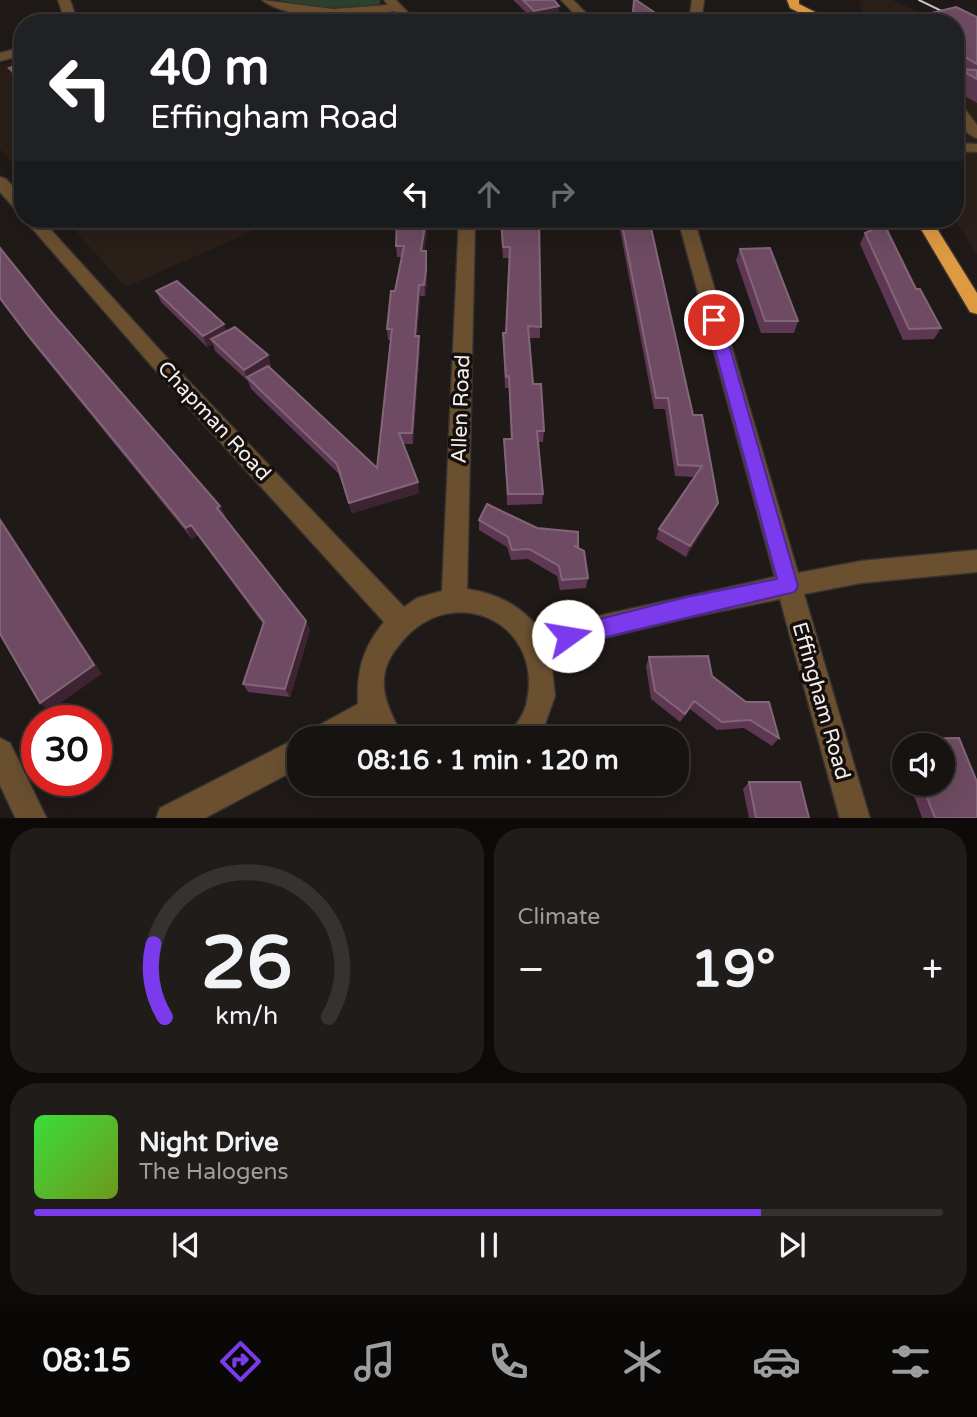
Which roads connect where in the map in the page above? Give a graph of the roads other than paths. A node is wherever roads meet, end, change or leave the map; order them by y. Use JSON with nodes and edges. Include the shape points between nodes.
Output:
{"nodes":[{"id":1,"x":268,"y":0,"type":"edge"},
{"id":2,"x":568,"y":0,"type":"edge"},
{"id":3,"x":793,"y":0,"type":"edge"},
{"id":4,"x":394,"y":4,"type":"edge"},
{"id":5,"x":581,"y":14,"type":"edge"},
{"id":6,"x":806,"y":14,"type":"edge"},
{"id":7,"x":964,"y":118,"type":"edge"},
{"id":8,"x":977,"y":134,"type":"edge"},
{"id":9,"x":0,"y":182,"type":"edge"},
{"id":10,"x":14,"y":198,"type":"edge"},
{"id":11,"x":40,"y":228,"type":"edge"},
{"id":12,"x":467,"y":228,"type":"edge"},
{"id":13,"x":689,"y":228,"type":"edge"},
{"id":14,"x":928,"y":228,"type":"edge"},
{"id":15,"x":977,"y":308,"type":"edge"},
{"id":16,"x":977,"y":561,"type":"edge"},
{"id":17,"x":789,"y":586,"type":"junction"},
{"id":18,"x":454,"y":599,"type":"junction"},
{"id":19,"x":400,"y":621,"type":"junction"},
{"id":20,"x":534,"y":642,"type":"junction"},
{"id":21,"x":374,"y":711,"type":"junction"},
{"id":22,"x":346,"y":726,"type":"edge"},
{"id":23,"x":382,"y":726,"type":"edge"},
{"id":24,"x":530,"y":726,"type":"edge"},
{"id":25,"x":0,"y":753,"type":"edge"},
{"id":26,"x":287,"y":758,"type":"edge"},
{"id":27,"x":32,"y":818,"type":"edge"},
{"id":28,"x":171,"y":818,"type":"edge"},
{"id":29,"x":855,"y":818,"type":"edge"}],
"edges":[{"from":1,"to":4,"type":"street","via":[[332,12],[367,12]]},
{"from":2,"to":5,"type":"street"},
{"from":3,"to":6,"type":"highway"},
{"from":7,"to":8,"type":"street"},
{"from":9,"to":10,"type":"street"},
{"from":11,"to":19,"type":"street","name":"Chapman Road"},
{"from":12,"to":18,"type":"street","name":"Allen Road"},
{"from":13,"to":17,"type":"street","name":"Effingham Road"},
{"from":14,"to":15,"type":"highway"},
{"from":16,"to":17,"type":"street","via":[[861,572]]},
{"from":17,"to":20,"type":"street"},
{"from":17,"to":29,"type":"street","name":"Effingham Road"},
{"from":18,"to":19,"type":"street","via":[[432,603]]},
{"from":18,"to":20,"type":"street","via":[[482,602],[507,613]]},
{"from":19,"to":21,"type":"street","via":[[386,636],[370,671]]},
{"from":20,"to":24,"type":"street","via":[[544,686]]},
{"from":21,"to":22,"type":"street"},
{"from":21,"to":23,"type":"street"},
{"from":25,"to":27,"type":"street"},
{"from":26,"to":28,"type":"street"}]}
